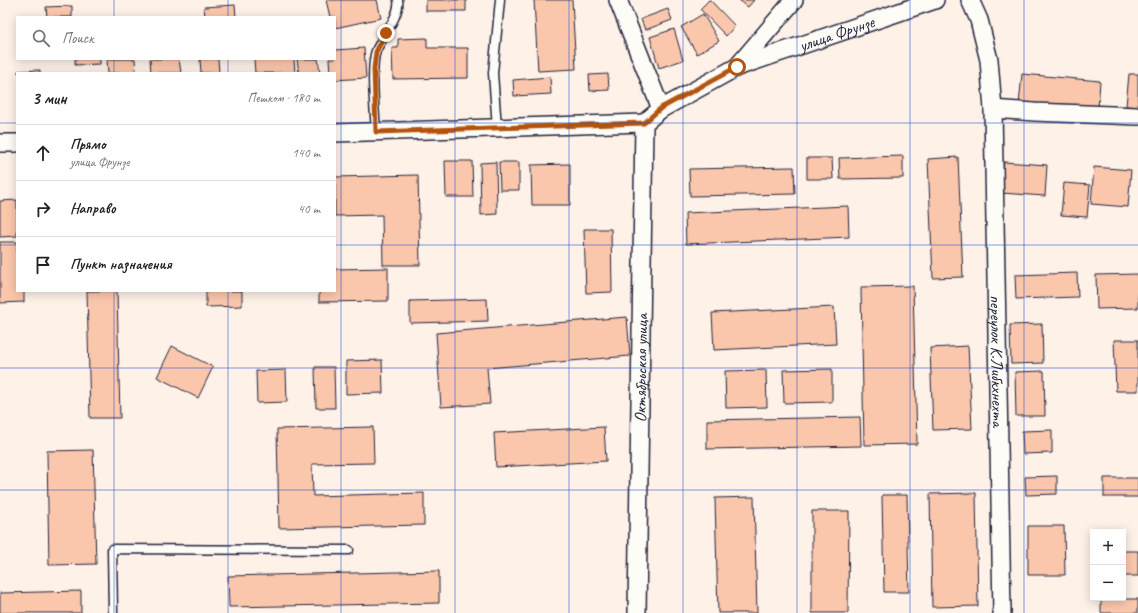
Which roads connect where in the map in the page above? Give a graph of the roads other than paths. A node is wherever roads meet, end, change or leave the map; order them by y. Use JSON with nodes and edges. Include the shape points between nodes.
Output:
{"nodes":[{"id":1,"x":398,"y":0,"type":"edge"},
{"id":2,"x":500,"y":0,"type":"edge"},
{"id":3,"x":618,"y":0,"type":"edge"},
{"id":4,"x":794,"y":0,"type":"edge"},
{"id":5,"x":935,"y":0,"type":"edge"},
{"id":6,"x":970,"y":0,"type":"edge"},
{"id":7,"x":737,"y":67,"type":"junction"},
{"id":8,"x":661,"y":108,"type":"junction"},
{"id":9,"x":994,"y":109,"type":"junction"},
{"id":10,"x":1138,"y":116,"type":"edge"},
{"id":11,"x":644,"y":123,"type":"junction"},
{"id":12,"x":497,"y":128,"type":"junction"},
{"id":13,"x":376,"y":132,"type":"junction"},
{"id":14,"x":336,"y":133,"type":"edge"},
{"id":15,"x":0,"y":143,"type":"edge"},
{"id":16,"x":16,"y":143,"type":"edge"},
{"id":17,"x":349,"y":550,"type":"dead end"},
{"id":18,"x":113,"y":613,"type":"edge"},
{"id":19,"x":638,"y":613,"type":"edge"},
{"id":20,"x":1002,"y":613,"type":"edge"}],
"edges":[{"from":1,"to":13,"type":"lane","via":[[397,12],[376,52]]},
{"from":2,"to":12,"type":"lane","via":[[493,74]]},
{"from":3,"to":8,"type":"street"},
{"from":4,"to":7,"type":"street","name":"улица Фрунзе"},
{"from":5,"to":7,"type":"street","name":"улица Фрунзе"},
{"from":6,"to":9,"type":"street","name":"переулок К.Либкхнехта","via":[[979,20],[989,60]]},
{"from":7,"to":8,"type":"street","name":"улица Фрунзе"},
{"from":8,"to":11,"type":"street","name":"улица Фрунзе"},
{"from":9,"to":10,"type":"street"},
{"from":9,"to":20,"type":"street","name":"переулок К.Либкхнехта"},
{"from":11,"to":12,"type":"street"},
{"from":11,"to":19,"type":"street","name":"Октябрьская улица"},
{"from":12,"to":13,"type":"street"},
{"from":13,"to":14,"type":"street"},
{"from":15,"to":16,"type":"street"},
{"from":17,"to":18,"type":"lane","via":[[112,549]]}]}
